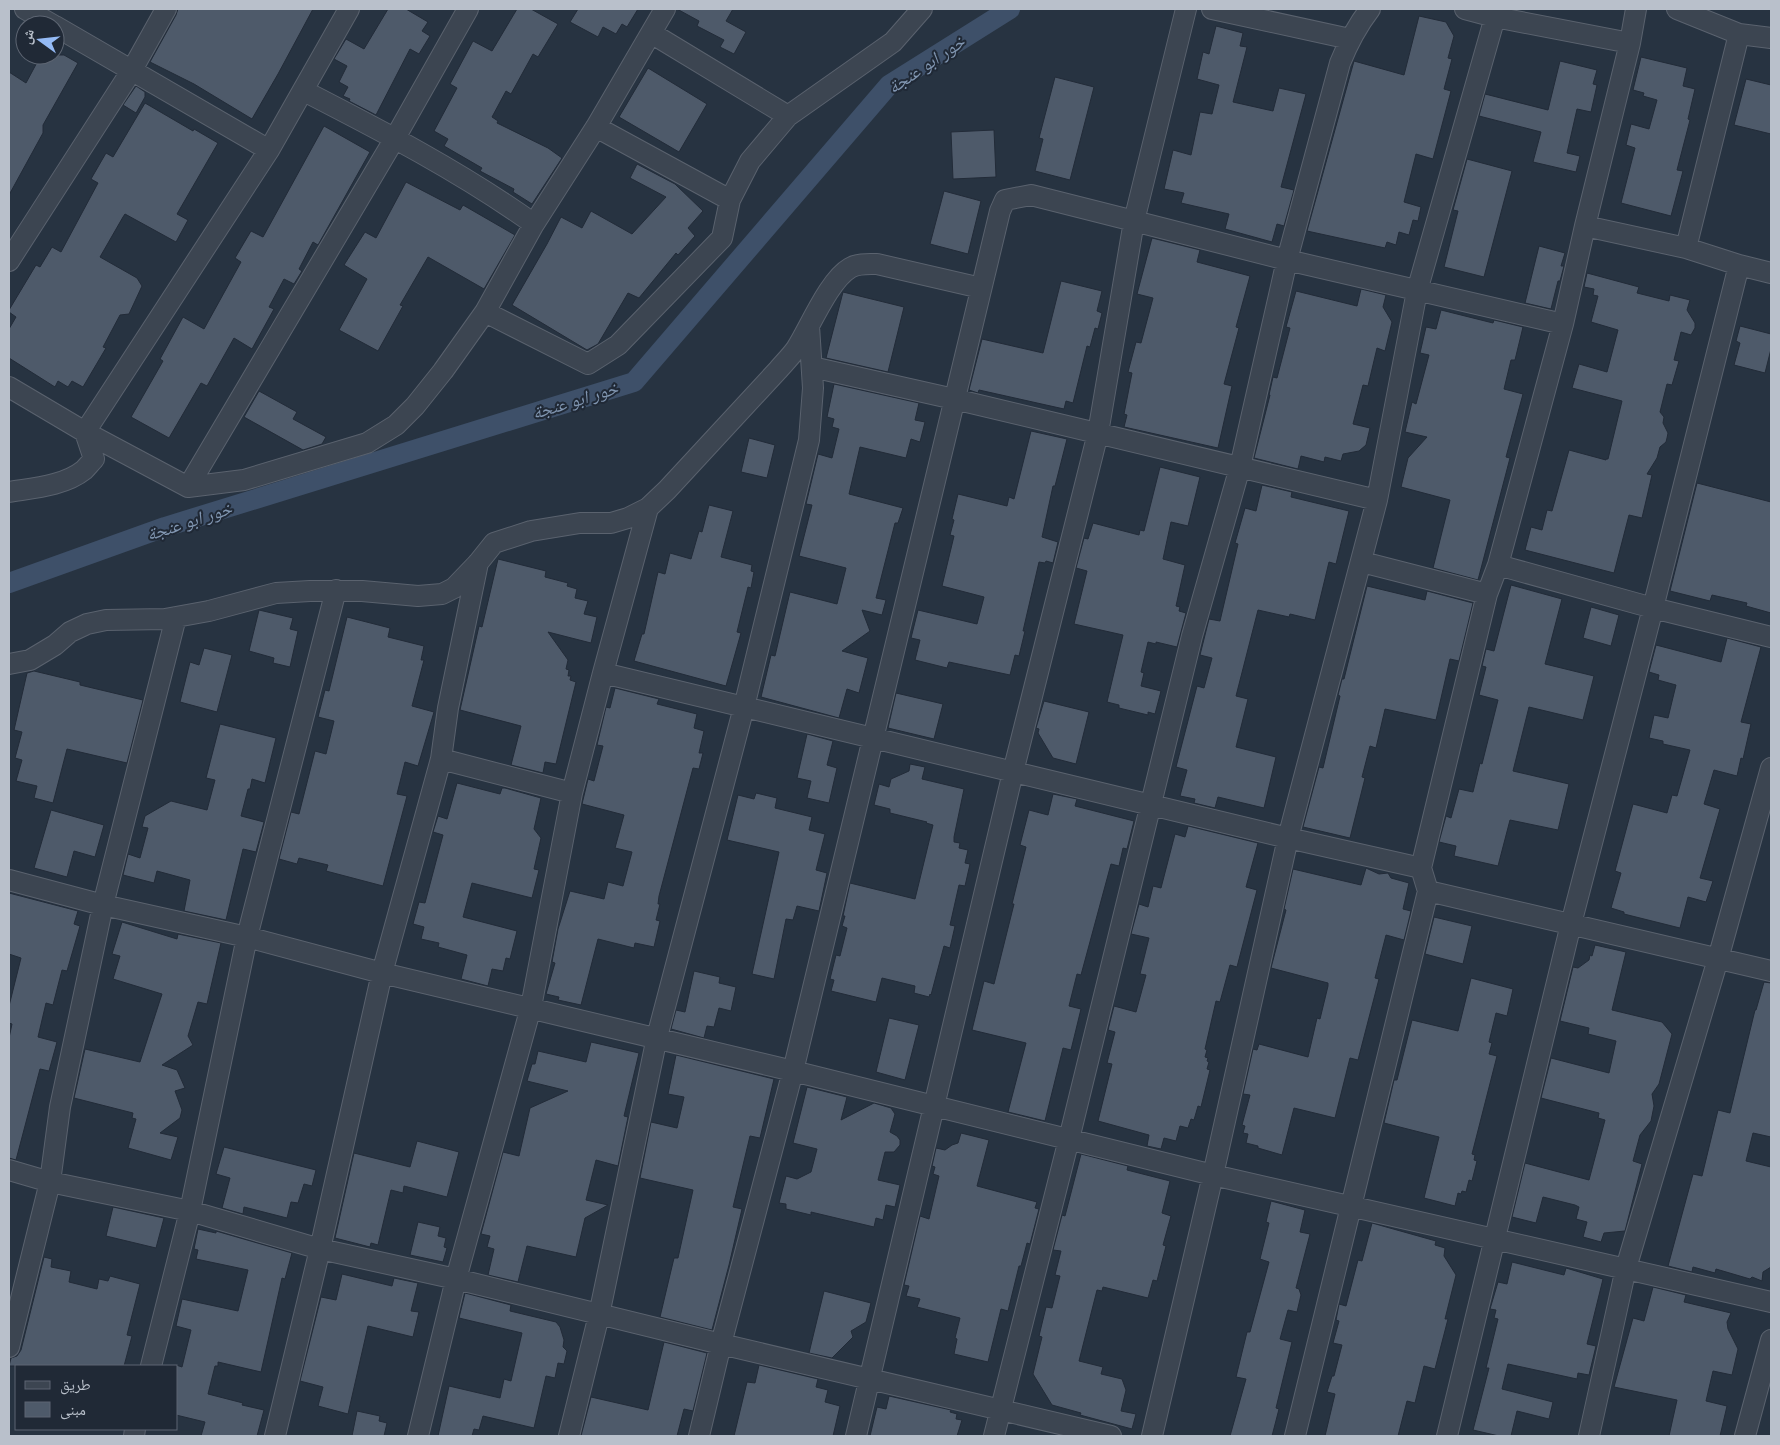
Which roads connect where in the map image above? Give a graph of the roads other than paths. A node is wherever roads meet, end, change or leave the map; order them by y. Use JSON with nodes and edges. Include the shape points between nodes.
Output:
{"nodes":[{"id":1,"x":166,"y":9,"type":"edge"},
{"id":2,"x":349,"y":9,"type":"edge"},
{"id":3,"x":468,"y":9,"type":"edge"},
{"id":4,"x":665,"y":9,"type":"edge"},
{"id":5,"x":922,"y":9,"type":"edge"},
{"id":6,"x":1186,"y":9,"type":"edge"},
{"id":7,"x":1212,"y":9,"type":"edge"},
{"id":8,"x":1370,"y":9,"type":"edge"},
{"id":9,"x":1464,"y":9,"type":"edge"},
{"id":10,"x":1636,"y":9,"type":"edge"},
{"id":11,"x":1677,"y":9,"type":"edge"},
{"id":12,"x":1495,"y":17,"type":"junction"},
{"id":13,"x":65,"y":32,"type":"edge"},
{"id":14,"x":651,"y":33,"type":"junction"},
{"id":15,"x":1739,"y":34,"type":"junction"},
{"id":16,"x":1771,"y":38,"type":"edge"},
{"id":17,"x":1350,"y":39,"type":"junction"},
{"id":18,"x":1630,"y":43,"type":"junction"},
{"id":19,"x":132,"y":70,"type":"junction"},
{"id":20,"x":304,"y":91,"type":"junction"},
{"id":21,"x":788,"y":116,"type":"junction"},
{"id":22,"x":596,"y":127,"type":"junction"},
{"id":23,"x":395,"y":138,"type":"junction"},
{"id":24,"x":269,"y":150,"type":"junction"},
{"id":25,"x":730,"y":200,"type":"junction"},
{"id":26,"x":1134,"y":222,"type":"junction"},
{"id":27,"x":534,"y":224,"type":"junction"},
{"id":28,"x":1585,"y":226,"type":"junction"},
{"id":29,"x":1686,"y":248,"type":"junction"},
{"id":30,"x":1286,"y":260,"type":"junction"},
{"id":31,"x":9,"y":261,"type":"edge"},
{"id":32,"x":1739,"y":265,"type":"junction"},
{"id":33,"x":1771,"y":273,"type":"edge"},
{"id":34,"x":981,"y":288,"type":"junction"},
{"id":35,"x":1417,"y":291,"type":"junction"},
{"id":36,"x":485,"y":312,"type":"junction"},
{"id":37,"x":1563,"y":324,"type":"junction"},
{"id":38,"x":809,"y":326,"type":"junction"},
{"id":39,"x":812,"y":367,"type":"junction"},
{"id":40,"x":9,"y":387,"type":"edge"},
{"id":41,"x":954,"y":399,"type":"junction"},
{"id":42,"x":86,"y":432,"type":"junction"},
{"id":43,"x":1098,"y":432,"type":"junction"},
{"id":44,"x":1240,"y":467,"type":"junction"},
{"id":45,"x":188,"y":487,"type":"junction"},
{"id":46,"x":9,"y":492,"type":"edge"},
{"id":47,"x":1377,"y":500,"type":"junction"},
{"id":48,"x":648,"y":508,"type":"junction"},
{"id":49,"x":1362,"y":562,"type":"junction"},
{"id":50,"x":478,"y":563,"type":"junction"},
{"id":51,"x":1498,"y":565,"type":"junction"},
{"id":52,"x":336,"y":590,"type":"junction"},
{"id":53,"x":1488,"y":594,"type":"junction"},
{"id":54,"x":1653,"y":608,"type":"junction"},
{"id":55,"x":176,"y":617,"type":"junction"},
{"id":56,"x":1771,"y":637,"type":"edge"},
{"id":57,"x":9,"y":664,"type":"edge"},
{"id":58,"x":602,"y":673,"type":"junction"},
{"id":59,"x":744,"y":707,"type":"junction"},
{"id":60,"x":873,"y":738,"type":"junction"},
{"id":61,"x":441,"y":759,"type":"junction"},
{"id":62,"x":1771,"y":768,"type":"edge"},
{"id":63,"x":1013,"y":772,"type":"junction"},
{"id":64,"x":572,"y":793,"type":"junction"},
{"id":65,"x":1150,"y":805,"type":"junction"},
{"id":66,"x":1288,"y":838,"type":"junction"},
{"id":67,"x":1421,"y":868,"type":"junction"},
{"id":68,"x":9,"y":880,"type":"edge"},
{"id":69,"x":1428,"y":891,"type":"junction"},
{"id":70,"x":103,"y":905,"type":"junction"},
{"id":71,"x":1571,"y":924,"type":"junction"},
{"id":72,"x":247,"y":938,"type":"junction"},
{"id":73,"x":1718,"y":959,"type":"junction"},
{"id":74,"x":1771,"y":971,"type":"edge"},
{"id":75,"x":382,"y":973,"type":"junction"},
{"id":76,"x":531,"y":1007,"type":"junction"},
{"id":77,"x":656,"y":1037,"type":"junction"},
{"id":78,"x":794,"y":1071,"type":"junction"},
{"id":79,"x":935,"y":1106,"type":"junction"},
{"id":80,"x":1069,"y":1139,"type":"junction"},
{"id":81,"x":9,"y":1170,"type":"edge"},
{"id":82,"x":1213,"y":1175,"type":"junction"},
{"id":83,"x":50,"y":1182,"type":"junction"},
{"id":84,"x":1352,"y":1206,"type":"junction"},
{"id":85,"x":190,"y":1211,"type":"junction"},
{"id":86,"x":1495,"y":1239,"type":"junction"},
{"id":87,"x":320,"y":1249,"type":"junction"},
{"id":88,"x":1626,"y":1268,"type":"junction"},
{"id":89,"x":456,"y":1279,"type":"junction"},
{"id":90,"x":1771,"y":1302,"type":"edge"},
{"id":91,"x":599,"y":1315,"type":"junction"},
{"id":92,"x":1771,"y":1340,"type":"edge"},
{"id":93,"x":721,"y":1344,"type":"junction"},
{"id":94,"x":9,"y":1347,"type":"edge"},
{"id":95,"x":151,"y":1365,"type":"edge"},
{"id":96,"x":870,"y":1379,"type":"junction"},
{"id":97,"x":1000,"y":1410,"type":"junction"},
{"id":98,"x":275,"y":1436,"type":"edge"},
{"id":99,"x":418,"y":1436,"type":"edge"},
{"id":100,"x":569,"y":1436,"type":"edge"},
{"id":101,"x":699,"y":1436,"type":"edge"},
{"id":102,"x":856,"y":1436,"type":"edge"},
{"id":103,"x":994,"y":1436,"type":"edge"},
{"id":104,"x":1111,"y":1436,"type":"edge"},
{"id":105,"x":1152,"y":1436,"type":"edge"},
{"id":106,"x":1295,"y":1436,"type":"edge"},
{"id":107,"x":1447,"y":1436,"type":"edge"},
{"id":108,"x":1589,"y":1436,"type":"edge"},
{"id":109,"x":1745,"y":1436,"type":"edge"}],
"edges":[{"from":1,"to":19,"type":"street"},
{"from":2,"to":20,"type":"street"},
{"from":3,"to":23,"type":"street"},
{"from":4,"to":14,"type":"street"},
{"from":5,"to":21,"type":"street","via":[[893,42]]},
{"from":6,"to":26,"type":"street"},
{"from":7,"to":17,"type":"street"},
{"from":8,"to":17,"type":"street"},
{"from":9,"to":12,"type":"street"},
{"from":10,"to":18,"type":"street"},
{"from":11,"to":15,"type":"street"},
{"from":12,"to":18,"type":"street"},
{"from":12,"to":35,"type":"street"},
{"from":13,"to":19,"type":"street"},
{"from":14,"to":21,"type":"street"},
{"from":14,"to":22,"type":"street"},
{"from":15,"to":16,"type":"street"},
{"from":15,"to":29,"type":"street"},
{"from":17,"to":30,"type":"street","via":[[1340,63]]},
{"from":18,"to":28,"type":"street"},
{"from":19,"to":24,"type":"street"},
{"from":19,"to":31,"type":"street"},
{"from":20,"to":23,"type":"street"},
{"from":20,"to":24,"type":"street"},
{"from":21,"to":25,"type":"street","via":[[750,161]]},
{"from":22,"to":25,"type":"street"},
{"from":22,"to":27,"type":"street"},
{"from":23,"to":27,"type":"street","via":[[493,195]]},
{"from":23,"to":45,"type":"street"},
{"from":24,"to":42,"type":"street"},
{"from":25,"to":36,"type":"street","via":[[722,238],[618,345],[588,364]]},
{"from":26,"to":30,"type":"street"},
{"from":26,"to":34,"type":"street","via":[[1031,195],[1005,200]]},
{"from":26,"to":43,"type":"street"},
{"from":27,"to":36,"type":"street"},
{"from":28,"to":29,"type":"street"},
{"from":28,"to":37,"type":"street"},
{"from":29,"to":32,"type":"street"},
{"from":30,"to":35,"type":"street"},
{"from":30,"to":44,"type":"street"},
{"from":32,"to":33,"type":"street"},
{"from":32,"to":54,"type":"street"},
{"from":34,"to":38,"type":"street","via":[[877,264],[864,264],[851,267],[841,275]]},
{"from":34,"to":41,"type":"street"},
{"from":35,"to":37,"type":"street"},
{"from":35,"to":47,"type":"street"},
{"from":36,"to":45,"type":"street","via":[[415,406],[396,425],[367,443],[244,480]]},
{"from":37,"to":51,"type":"street"},
{"from":38,"to":39,"type":"street"},
{"from":38,"to":48,"type":"street","via":[[778,370]]},
{"from":39,"to":41,"type":"street"},
{"from":39,"to":59,"type":"street","via":[[809,440]]},
{"from":40,"to":42,"type":"street"},
{"from":41,"to":43,"type":"street"},
{"from":41,"to":60,"type":"street"},
{"from":42,"to":45,"type":"street"},
{"from":42,"to":46,"type":"street","via":[[94,459],[84,470],[59,482]]},
{"from":43,"to":44,"type":"street"},
{"from":43,"to":63,"type":"street"},
{"from":44,"to":47,"type":"street"},
{"from":44,"to":65,"type":"street","via":[[1192,636]]},
{"from":47,"to":49,"type":"street"},
{"from":48,"to":50,"type":"street","via":[[611,523],[580,523],[531,531],[494,543]]},
{"from":48,"to":58,"type":"street"},
{"from":49,"to":53,"type":"street"},
{"from":49,"to":66,"type":"street"},
{"from":50,"to":52,"type":"street","via":[[454,588],[442,594],[418,596]]},
{"from":50,"to":61,"type":"street","via":[[448,708]]},
{"from":51,"to":53,"type":"street"},
{"from":51,"to":54,"type":"street"},
{"from":52,"to":55,"type":"street","via":[[276,593]]},
{"from":52,"to":72,"type":"street"},
{"from":53,"to":67,"type":"street"},
{"from":54,"to":56,"type":"street"},
{"from":54,"to":71,"type":"street"},
{"from":55,"to":57,"type":"street","via":[[87,624],[30,660]]},
{"from":55,"to":70,"type":"street"},
{"from":58,"to":59,"type":"street"},
{"from":58,"to":64,"type":"street"},
{"from":59,"to":60,"type":"street"},
{"from":59,"to":77,"type":"street"},
{"from":60,"to":63,"type":"street"},
{"from":60,"to":78,"type":"street"},
{"from":61,"to":64,"type":"street"},
{"from":61,"to":75,"type":"street"},
{"from":62,"to":73,"type":"street"},
{"from":63,"to":65,"type":"street"},
{"from":63,"to":79,"type":"street"},
{"from":64,"to":76,"type":"street"},
{"from":65,"to":66,"type":"street"},
{"from":65,"to":80,"type":"street"},
{"from":66,"to":67,"type":"street"},
{"from":66,"to":82,"type":"street"},
{"from":67,"to":69,"type":"street"},
{"from":68,"to":70,"type":"street"},
{"from":69,"to":71,"type":"street"},
{"from":69,"to":84,"type":"street"},
{"from":70,"to":72,"type":"street"},
{"from":70,"to":83,"type":"street","via":[[60,1107]]},
{"from":71,"to":73,"type":"street"},
{"from":71,"to":86,"type":"street"},
{"from":72,"to":75,"type":"street"},
{"from":72,"to":85,"type":"street"},
{"from":73,"to":74,"type":"street"},
{"from":73,"to":88,"type":"street"},
{"from":75,"to":76,"type":"street"},
{"from":75,"to":87,"type":"street"},
{"from":76,"to":77,"type":"street"},
{"from":76,"to":89,"type":"street"},
{"from":77,"to":78,"type":"street"},
{"from":77,"to":91,"type":"street"},
{"from":78,"to":79,"type":"street"},
{"from":78,"to":93,"type":"street"},
{"from":79,"to":80,"type":"street"},
{"from":79,"to":96,"type":"street"},
{"from":80,"to":82,"type":"street"},
{"from":80,"to":97,"type":"street"},
{"from":81,"to":83,"type":"street"},
{"from":82,"to":84,"type":"street"},
{"from":82,"to":105,"type":"street"},
{"from":83,"to":85,"type":"street"},
{"from":83,"to":94,"type":"street"},
{"from":84,"to":86,"type":"street"},
{"from":84,"to":106,"type":"street"},
{"from":85,"to":87,"type":"street"},
{"from":85,"to":95,"type":"street"},
{"from":86,"to":88,"type":"street"},
{"from":86,"to":107,"type":"street"},
{"from":87,"to":89,"type":"street"},
{"from":87,"to":98,"type":"street"},
{"from":88,"to":90,"type":"street"},
{"from":88,"to":108,"type":"street"},
{"from":89,"to":91,"type":"street"},
{"from":89,"to":99,"type":"street"},
{"from":91,"to":93,"type":"street"},
{"from":91,"to":100,"type":"street"},
{"from":92,"to":109,"type":"street"},
{"from":93,"to":96,"type":"street"},
{"from":93,"to":101,"type":"street"},
{"from":96,"to":97,"type":"street"},
{"from":96,"to":102,"type":"street"},
{"from":97,"to":103,"type":"street"},
{"from":97,"to":104,"type":"street"}]}
